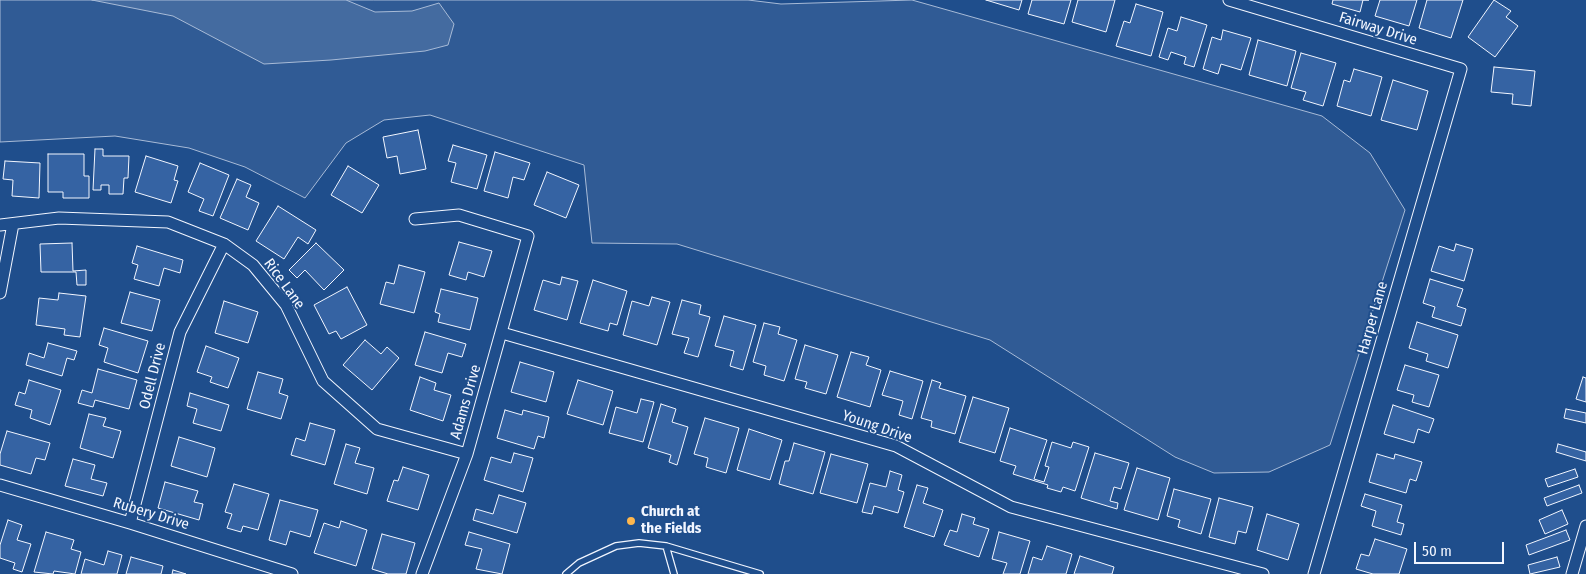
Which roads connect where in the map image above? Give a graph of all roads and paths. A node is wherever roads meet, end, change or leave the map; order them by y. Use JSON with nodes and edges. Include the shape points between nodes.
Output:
{"nodes":[{"id":1,"x":1228,"y":0,"type":"edge"},
{"id":2,"x":1461,"y":69,"type":"joint"},
{"id":3,"x":415,"y":219,"type":"dead end"},
{"id":4,"x":0,"y":224,"type":"edge"},
{"id":5,"x":13,"y":224,"type":"junction"},
{"id":6,"x":224,"y":244,"type":"junction"},
{"id":7,"x":0,"y":293,"type":"edge"},
{"id":8,"x":502,"y":333,"type":"junction"},
{"id":9,"x":467,"y":454,"type":"junction"},
{"id":10,"x":0,"y":485,"type":"edge"},
{"id":11,"x":130,"y":523,"type":"junction"},
{"id":12,"x":1586,"y":526,"type":"edge"},
{"id":13,"x":666,"y":546,"type":"junction"},
{"id":14,"x":292,"y":574,"type":"edge"},
{"id":15,"x":422,"y":574,"type":"edge"},
{"id":16,"x":566,"y":574,"type":"edge"},
{"id":17,"x":674,"y":574,"type":"edge"},
{"id":18,"x":760,"y":574,"type":"edge"},
{"id":19,"x":1264,"y":574,"type":"edge"},
{"id":20,"x":1314,"y":574,"type":"edge"},
{"id":21,"x":1572,"y":574,"type":"edge"}],
"edges":[{"from":1,"to":2,"type":"street","name":"Fairway Drive"},
{"from":2,"to":20,"type":"street","name":"Harper Lane"},
{"from":3,"to":8,"type":"street","name":"Adams Drive","via":[[460,215],[528,236]]},
{"from":4,"to":5,"type":"street","name":"Rice Lane"},
{"from":5,"to":6,"type":"street","name":"Rice Lane","via":[[59,218],[168,222]]},
{"from":5,"to":7,"type":"street"},
{"from":6,"to":9,"type":"street","name":"Rice Lane","via":[[253,265],[286,305],[323,381],[377,429]]},
{"from":6,"to":11,"type":"street","name":"Odell Drive","via":[[180,332]]},
{"from":8,"to":9,"type":"street","name":"Adams Drive"},
{"from":8,"to":19,"type":"street","name":"Young Drive","via":[[896,446],[1011,507]]},
{"from":9,"to":15,"type":"street","name":"Adams Drive"},
{"from":10,"to":11,"type":"street","name":"Rubery Drive"},
{"from":11,"to":14,"type":"street","name":"Rubery Drive"},
{"from":12,"to":21,"type":"street"},
{"from":13,"to":16,"type":"lane","via":[[616,546],[579,563]]},
{"from":13,"to":17,"type":"lane"},
{"from":13,"to":18,"type":"lane"}]}
